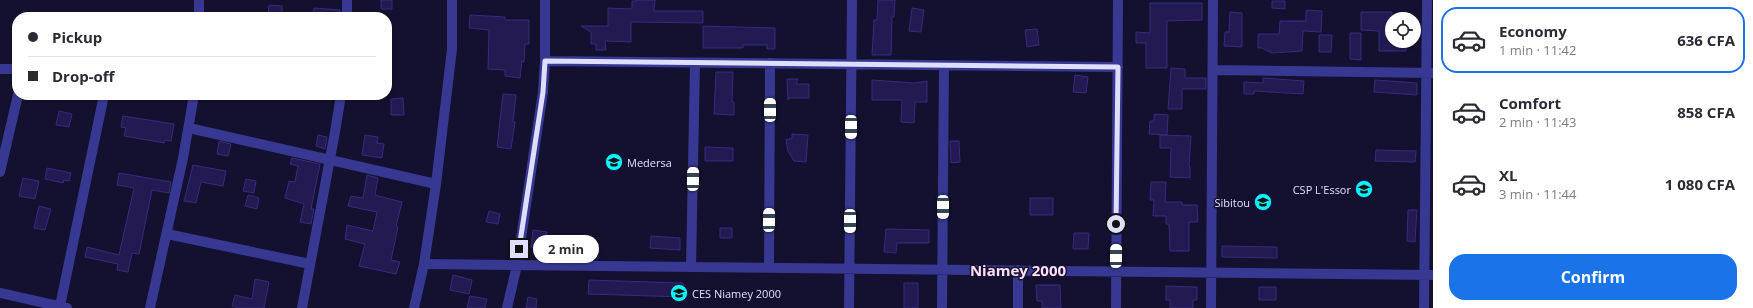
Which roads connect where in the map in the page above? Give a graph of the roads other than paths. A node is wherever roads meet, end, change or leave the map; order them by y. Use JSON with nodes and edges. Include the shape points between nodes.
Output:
{"nodes":[{"id":1,"x":199,"y":0,"type":"edge"},
{"id":2,"x":347,"y":0,"type":"edge"},
{"id":3,"x":452,"y":0,"type":"edge"},
{"id":4,"x":546,"y":0,"type":"edge"},
{"id":5,"x":852,"y":0,"type":"edge"},
{"id":6,"x":1118,"y":0,"type":"edge"},
{"id":7,"x":1213,"y":0,"type":"edge"},
{"id":8,"x":1427,"y":0,"type":"edge"},
{"id":9,"x":199,"y":12,"type":"edge"},
{"id":10,"x":347,"y":12,"type":"edge"},
{"id":11,"x":545,"y":61,"type":"junction"},
{"id":12,"x":695,"y":63,"type":"junction"},
{"id":13,"x":770,"y":63,"type":"junction"},
{"id":14,"x":851,"y":64,"type":"junction"},
{"id":15,"x":944,"y":65,"type":"junction"},
{"id":16,"x":1118,"y":67,"type":"junction"},
{"id":17,"x":0,"y":69,"type":"edge"},
{"id":18,"x":12,"y":69,"type":"edge"},
{"id":19,"x":1213,"y":70,"type":"junction"},
{"id":20,"x":1430,"y":73,"type":"edge"},
{"id":21,"x":17,"y":100,"type":"edge"},
{"id":22,"x":103,"y":100,"type":"edge"},
{"id":23,"x":193,"y":100,"type":"edge"},
{"id":24,"x":340,"y":100,"type":"edge"},
{"id":25,"x":189,"y":128,"type":"junction"},
{"id":26,"x":330,"y":160,"type":"junction"},
{"id":27,"x":0,"y":172,"type":"edge"},
{"id":28,"x":436,"y":184,"type":"junction"},
{"id":29,"x":167,"y":234,"type":"junction"},
{"id":30,"x":310,"y":264,"type":"junction"},
{"id":31,"x":424,"y":264,"type":"junction"},
{"id":32,"x":517,"y":265,"type":"junction"},
{"id":33,"x":691,"y":267,"type":"junction"},
{"id":34,"x":769,"y":268,"type":"junction"},
{"id":35,"x":850,"y":269,"type":"junction"},
{"id":36,"x":943,"y":270,"type":"junction"},
{"id":37,"x":1018,"y":270,"type":"junction"},
{"id":38,"x":1116,"y":272,"type":"junction"},
{"id":39,"x":1211,"y":272,"type":"junction"},
{"id":40,"x":1429,"y":275,"type":"edge"},
{"id":41,"x":0,"y":294,"type":"edge"},
{"id":42,"x":63,"y":307,"type":"edge"},
{"id":43,"x":150,"y":308,"type":"edge"},
{"id":44,"x":302,"y":308,"type":"edge"},
{"id":45,"x":414,"y":308,"type":"edge"},
{"id":46,"x":507,"y":308,"type":"edge"},
{"id":47,"x":849,"y":308,"type":"edge"},
{"id":48,"x":942,"y":308,"type":"edge"},
{"id":49,"x":1018,"y":308,"type":"edge"},
{"id":50,"x":1116,"y":308,"type":"edge"},
{"id":51,"x":1211,"y":308,"type":"edge"},
{"id":52,"x":1424,"y":308,"type":"edge"}],
"edges":[{"from":1,"to":9,"type":"street"},
{"from":2,"to":10,"type":"street"},
{"from":3,"to":28,"type":"street","via":[[452,49]]},
{"from":4,"to":11,"type":"street"},
{"from":5,"to":14,"type":"street"},
{"from":6,"to":16,"type":"street"},
{"from":7,"to":19,"type":"street"},
{"from":8,"to":20,"type":"street"},
{"from":11,"to":12,"type":"street"},
{"from":11,"to":32,"type":"street","via":[[543,92]]},
{"from":12,"to":13,"type":"street"},
{"from":12,"to":33,"type":"street"},
{"from":13,"to":14,"type":"street"},
{"from":13,"to":34,"type":"street"},
{"from":14,"to":15,"type":"street"},
{"from":14,"to":35,"type":"street"},
{"from":15,"to":16,"type":"street"},
{"from":15,"to":36,"type":"street"},
{"from":16,"to":38,"type":"street"},
{"from":17,"to":18,"type":"street"},
{"from":19,"to":20,"type":"street"},
{"from":19,"to":39,"type":"street"},
{"from":20,"to":40,"type":"street"},
{"from":21,"to":27,"type":"street"},
{"from":22,"to":42,"type":"street"},
{"from":23,"to":25,"type":"street"},
{"from":24,"to":26,"type":"street"},
{"from":25,"to":26,"type":"street"},
{"from":25,"to":29,"type":"street"},
{"from":26,"to":28,"type":"street"},
{"from":26,"to":30,"type":"street"},
{"from":28,"to":31,"type":"street"},
{"from":29,"to":30,"type":"street"},
{"from":29,"to":43,"type":"street"},
{"from":30,"to":44,"type":"street"},
{"from":31,"to":32,"type":"street"},
{"from":31,"to":45,"type":"street"},
{"from":32,"to":33,"type":"street"},
{"from":32,"to":46,"type":"street"},
{"from":33,"to":34,"type":"street"},
{"from":34,"to":35,"type":"street"},
{"from":35,"to":36,"type":"street"},
{"from":35,"to":47,"type":"street"},
{"from":36,"to":37,"type":"street"},
{"from":36,"to":48,"type":"street"},
{"from":37,"to":38,"type":"street"},
{"from":37,"to":49,"type":"street"},
{"from":38,"to":39,"type":"street"},
{"from":38,"to":50,"type":"street"},
{"from":39,"to":40,"type":"street"},
{"from":39,"to":51,"type":"street"},
{"from":40,"to":52,"type":"street"},
{"from":41,"to":42,"type":"street"}]}
